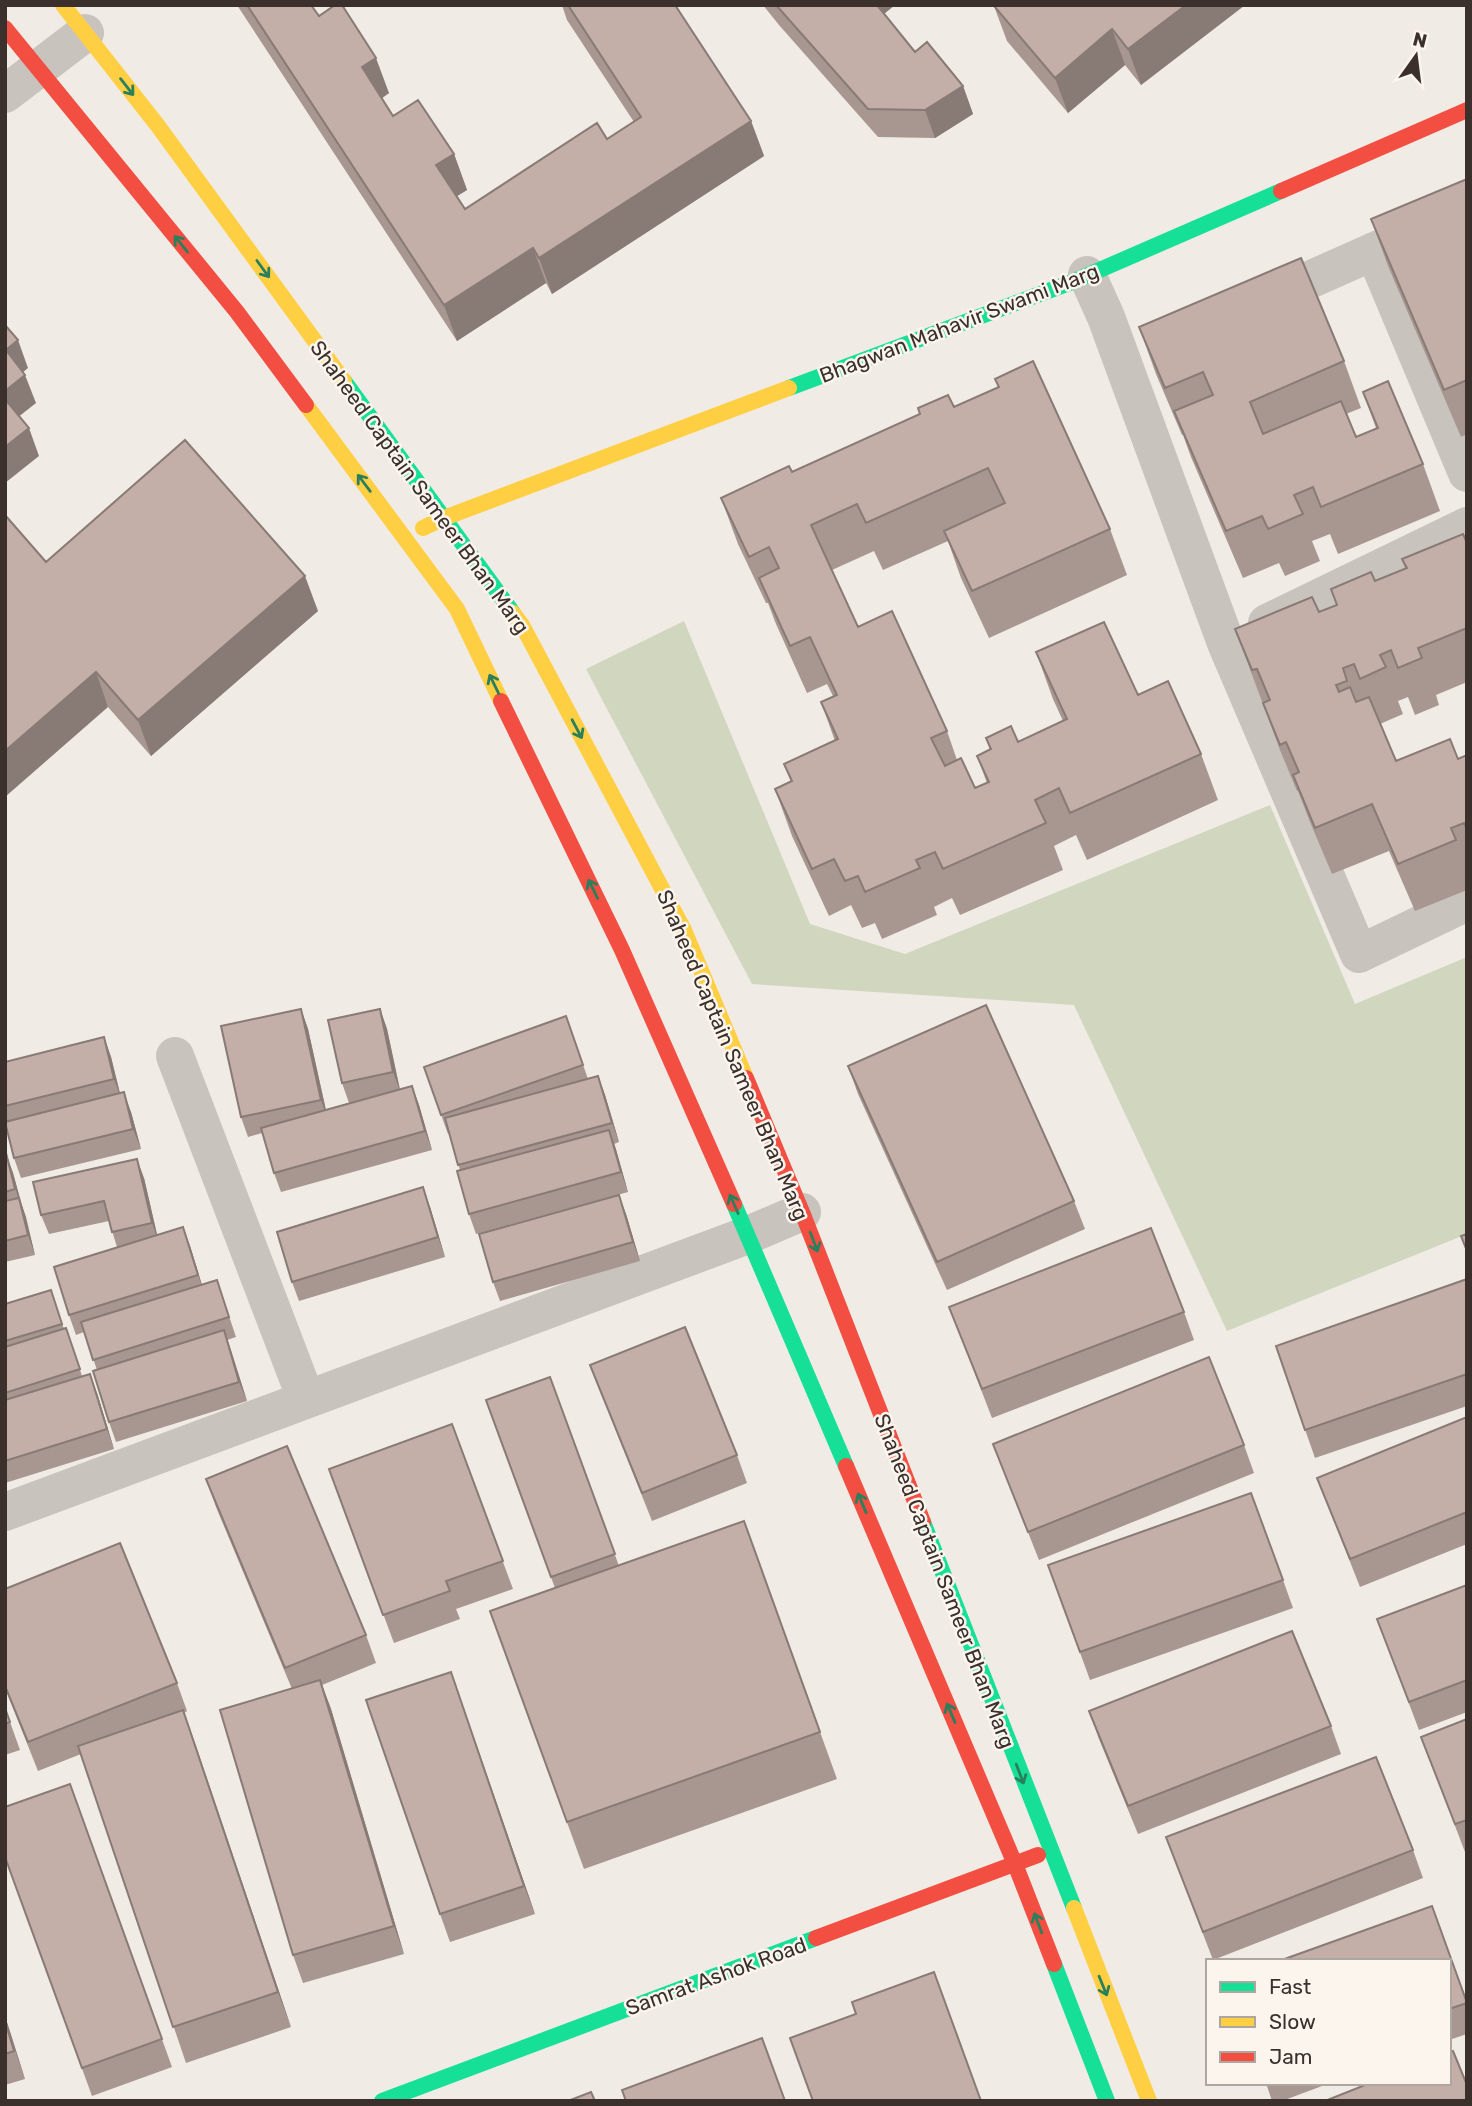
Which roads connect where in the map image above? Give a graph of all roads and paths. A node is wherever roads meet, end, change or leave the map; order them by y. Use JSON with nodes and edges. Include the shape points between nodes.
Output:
{"nodes":[{"id":1,"x":74,"y":19,"type":"edge"},
{"id":2,"x":5,"y":28,"type":"edge"},
{"id":3,"x":38,"y":69,"type":"junction"},
{"id":4,"x":5,"y":94,"type":"edge"},
{"id":5,"x":1467,"y":110,"type":"edge"},
{"id":6,"x":1467,"y":210,"type":"edge"},
{"id":7,"x":1374,"y":251,"type":"junction"},
{"id":8,"x":1087,"y":275,"type":"junction"},
{"id":9,"x":1236,"y":312,"type":"edge"},
{"id":10,"x":1160,"y":346,"type":"edge"},
{"id":11,"x":1123,"y":363,"type":"junction"},
{"id":12,"x":1467,"y":473,"type":"edge"},
{"id":13,"x":444,"y":518,"type":"junction"},
{"id":14,"x":1467,"y":526,"type":"edge"},
{"id":15,"x":404,"y":538,"type":"junction"},
{"id":16,"x":1226,"y":643,"type":"junction"},
{"id":17,"x":1467,"y":902,"type":"edge"},
{"id":18,"x":175,"y":1056,"type":"dead end"},
{"id":19,"x":802,"y":1212,"type":"junction"},
{"id":20,"x":748,"y":1235,"type":"junction"},
{"id":21,"x":306,"y":1399,"type":"junction"},
{"id":22,"x":5,"y":1512,"type":"edge"},
{"id":23,"x":1050,"y":1851,"type":"junction"},
{"id":24,"x":1016,"y":1864,"type":"junction"},
{"id":25,"x":382,"y":2101,"type":"edge"},
{"id":26,"x":1107,"y":2101,"type":"edge"},
{"id":27,"x":1149,"y":2101,"type":"edge"}],
"edges":[{"from":1,"to":3,"type":"street"},
{"from":1,"to":13,"type":"street","name":"Shaheed Captain Sameer Bhan Marg","one_way":true,"via":[[158,125]]},
{"from":2,"to":3,"type":"street","name":"Shaheed Captain Sameer Bhan Marg"},
{"from":3,"to":4,"type":"street"},
{"from":15,"to":3,"type":"street","name":"Shaheed Captain Sameer Bhan Marg","one_way":true,"via":[[237,312]]},
{"from":5,"to":8,"type":"street","name":"Bhagwan Mahavir Swami Marg"},
{"from":6,"to":7,"type":"street"},
{"from":7,"to":9,"type":"street"},
{"from":7,"to":12,"type":"street"},
{"from":8,"to":11,"type":"street"},
{"from":8,"to":13,"type":"street","name":"Bhagwan Mahavir Swami Marg"},
{"from":10,"to":11,"type":"street"},
{"from":11,"to":16,"type":"street"},
{"from":13,"to":15,"type":"street","name":"Bhagwan Mahavir Swami Marg"},
{"from":13,"to":19,"type":"street","name":"Shaheed Captain Sameer Bhan Marg","one_way":true,"via":[[522,625],[684,930]]},
{"from":14,"to":16,"type":"street"},
{"from":20,"to":15,"type":"street","name":"Shaheed Captain Sameer Bhan Marg","one_way":true,"via":[[622,950],[496,688],[457,609]]},
{"from":16,"to":17,"type":"street","via":[[1359,954]]},
{"from":18,"to":21,"type":"street"},
{"from":19,"to":20,"type":"street"},
{"from":19,"to":23,"type":"street","name":"Shaheed Captain Sameer Bhan Marg","one_way":true},
{"from":20,"to":21,"type":"street"},
{"from":24,"to":20,"type":"street","name":"Shaheed Captain Sameer Bhan Marg","one_way":true},
{"from":21,"to":22,"type":"street"},
{"from":23,"to":24,"type":"street","name":"Samrat Ashok Road"},
{"from":23,"to":27,"type":"street","name":"Shaheed Captain Sameer Bhan Marg","one_way":true},
{"from":24,"to":25,"type":"street","name":"Samrat Ashok Road"},
{"from":26,"to":24,"type":"street","name":"Shaheed Captain Sameer Bhan Marg","one_way":true}]}
